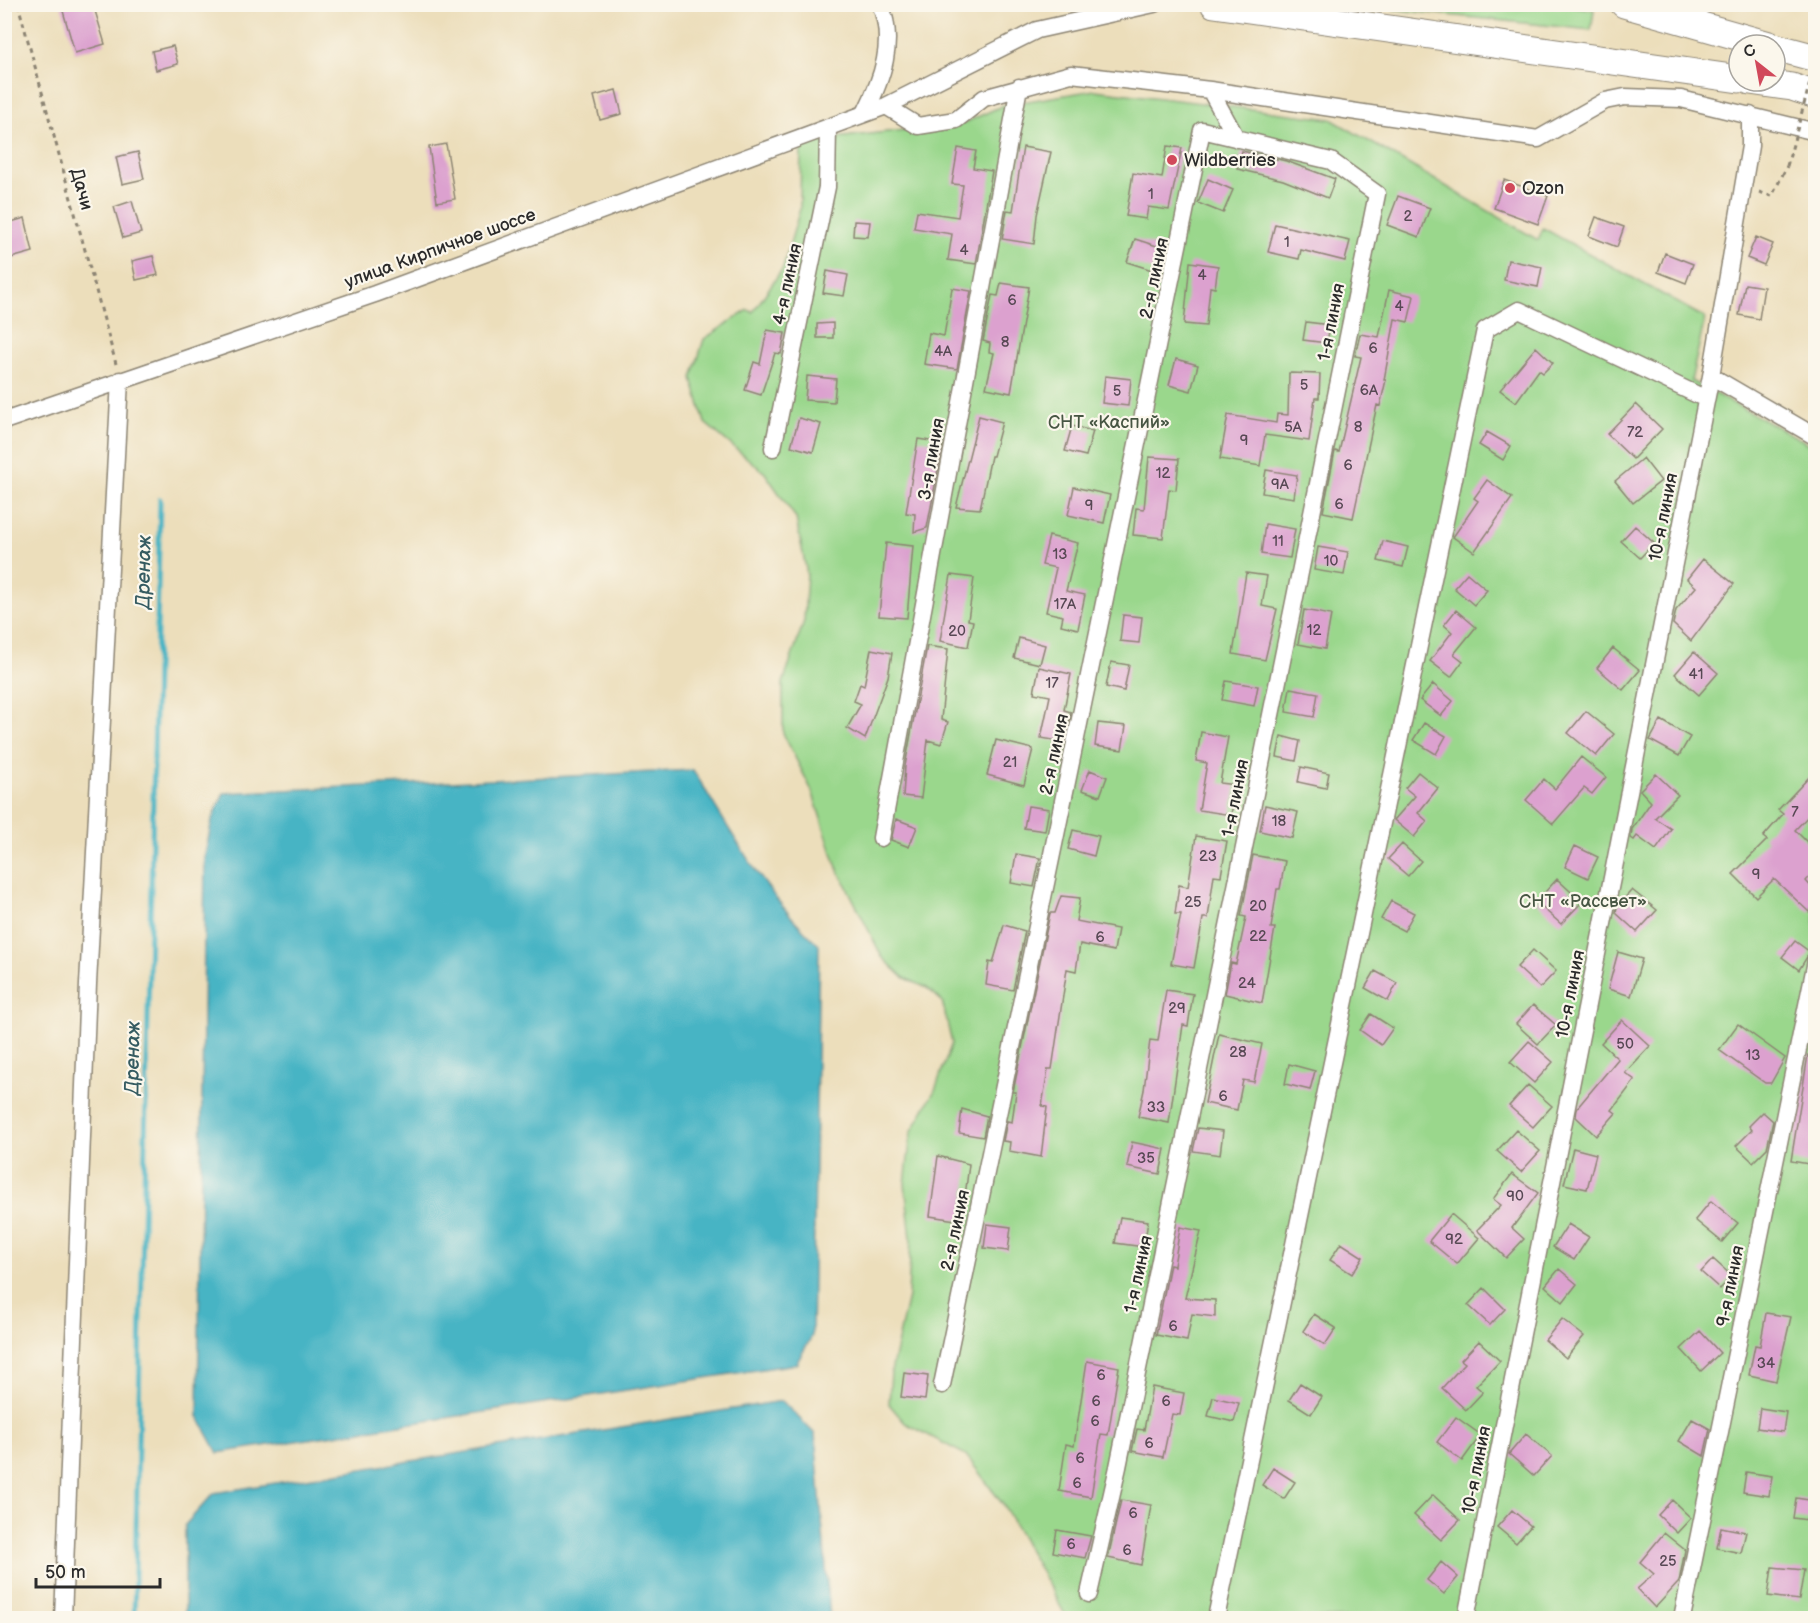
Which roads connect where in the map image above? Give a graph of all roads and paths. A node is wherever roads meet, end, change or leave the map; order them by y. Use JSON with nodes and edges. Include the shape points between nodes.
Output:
{"nodes":[{"id":1,"x":18,"y":4,"type":"edge"},
{"id":2,"x":880,"y":4,"type":"edge"},
{"id":3,"x":1154,"y":4,"type":"edge"},
{"id":4,"x":1214,"y":4,"type":"edge"},
{"id":5,"x":1624,"y":4,"type":"edge"},
{"id":6,"x":1279,"y":8,"type":"edge"},
{"id":7,"x":1727,"y":33,"type":"edge"},
{"id":8,"x":1787,"y":51,"type":"edge"},
{"id":9,"x":1815,"y":60,"type":"edge"},
{"id":10,"x":1727,"y":78,"type":"edge"},
{"id":11,"x":1787,"y":86,"type":"edge"},
{"id":12,"x":1019,"y":87,"type":"junction"},
{"id":13,"x":1210,"y":90,"type":"junction"},
{"id":14,"x":1815,"y":95,"type":"edge"},
{"id":15,"x":886,"y":106,"type":"junction"},
{"id":16,"x":865,"y":113,"type":"junction"},
{"id":17,"x":1750,"y":115,"type":"junction"},
{"id":18,"x":828,"y":127,"type":"junction"},
{"id":19,"x":1202,"y":130,"type":"joint"},
{"id":20,"x":1815,"y":132,"type":"edge"},
{"id":21,"x":1237,"y":139,"type":"junction"},
{"id":22,"x":1772,"y":196,"type":"dead end"},
{"id":23,"x":1711,"y":376,"type":"junction"},
{"id":24,"x":120,"y":380,"type":"junction"},
{"id":25,"x":1706,"y":399,"type":"junction"},
{"id":26,"x":4,"y":421,"type":"edge"},
{"id":27,"x":1815,"y":437,"type":"edge"},
{"id":28,"x":773,"y":448,"type":"dead end"},
{"id":29,"x":881,"y":838,"type":"dead end"},
{"id":30,"x":1815,"y":961,"type":"edge"},
{"id":31,"x":942,"y":1385,"type":"dead end"},
{"id":32,"x":1089,"y":1594,"type":"dead end"},
{"id":33,"x":63,"y":1618,"type":"edge"},
{"id":34,"x":1216,"y":1618,"type":"edge"},
{"id":35,"x":1466,"y":1618,"type":"edge"},
{"id":36,"x":1682,"y":1618,"type":"edge"}],
"edges":[{"from":1,"to":24,"type":"path","name":"Дачи"},
{"from":2,"to":16,"type":"street","via":[[888,42],[881,81]]},
{"from":3,"to":15,"type":"street","name":"улица Кирпичное шоссе","via":[[1036,30]]},
{"from":4,"to":6,"type":"main road"},
{"from":5,"to":7,"type":"main road"},
{"from":6,"to":10,"type":"main road"},
{"from":8,"to":9,"type":"main road"},
{"from":9,"to":22,"type":"path","bridge":true,"via":[[1787,166]]},
{"from":11,"to":14,"type":"main road"},
{"from":12,"to":13,"type":"street","via":[[1071,74]]},
{"from":12,"to":15,"type":"street","via":[[984,98],[956,120],[918,126]]},
{"from":12,"to":29,"type":"street","name":"3-я линия"},
{"from":13,"to":17,"type":"street","via":[[1538,138],[1605,101],[1625,97],[1680,99]]},
{"from":13,"to":21,"type":"street"},
{"from":15,"to":16,"type":"street","name":"улица Кирпичное шоссе"},
{"from":16,"to":18,"type":"street","name":"улица Кирпичное шоссе"},
{"from":17,"to":20,"type":"street"},
{"from":17,"to":23,"type":"street","name":"10-я линия","via":[[1750,146]]},
{"from":18,"to":24,"type":"street","name":"улица Кирпичное шоссе","via":[[375,294]]},
{"from":18,"to":28,"type":"street","name":"4-я линия","via":[[827,187]]},
{"from":19,"to":21,"type":"street","name":"1-я линия"},
{"from":19,"to":31,"type":"street","name":"2-я линия"},
{"from":21,"to":32,"type":"street","name":"1-я линия","via":[[1331,160],[1377,194],[1128,1420]]},
{"from":23,"to":25,"type":"street","name":"10-я линия"},
{"from":23,"to":27,"type":"street"},
{"from":24,"to":26,"type":"street","name":"улица Кирпичное шоссе"},
{"from":24,"to":33,"type":"street","via":[[88,984]]},
{"from":25,"to":34,"type":"street","via":[[1519,310],[1485,330]]},
{"from":25,"to":35,"type":"street","name":"10-я линия"},
{"from":30,"to":36,"type":"street","name":"9-я линия"}]}
